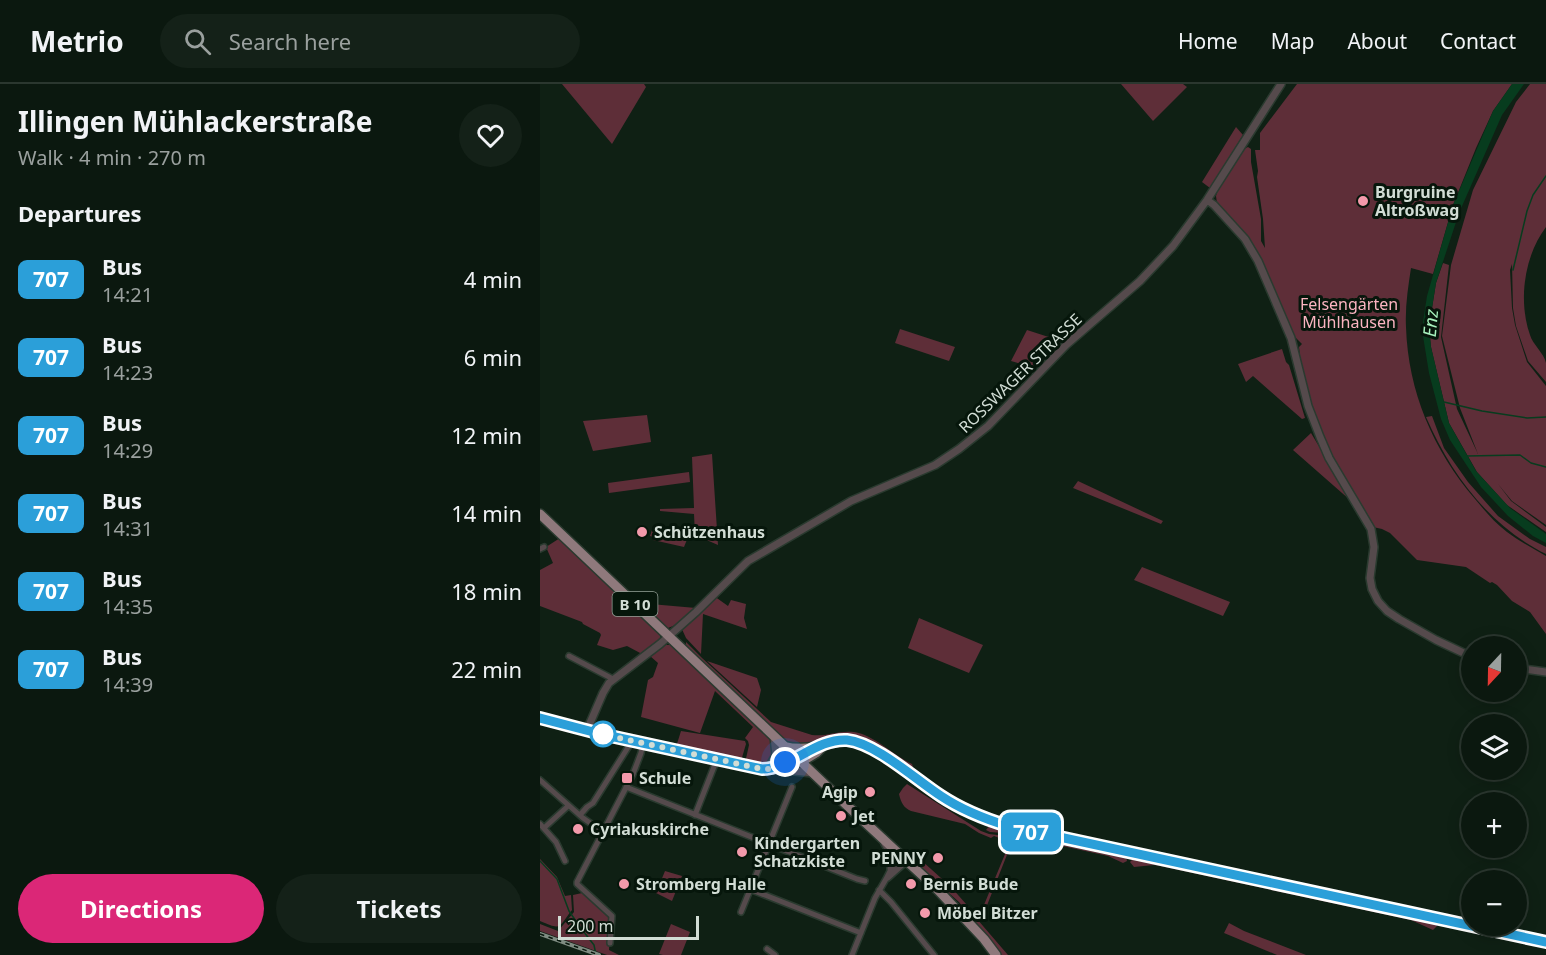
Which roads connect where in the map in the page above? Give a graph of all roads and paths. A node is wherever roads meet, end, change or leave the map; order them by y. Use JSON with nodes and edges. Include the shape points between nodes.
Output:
{"nodes":[{"id":1,"x":1281,"y":84,"type":"edge"},
{"id":2,"x":1206,"y":202,"type":"junction"},
{"id":3,"x":540,"y":514,"type":"edge"},
{"id":4,"x":668,"y":636,"type":"junction"},
{"id":5,"x":1461,"y":652,"type":"edge"},
{"id":6,"x":569,"y":656,"type":"dead end"},
{"id":7,"x":1527,"y":669,"type":"edge"},
{"id":8,"x":1546,"y":672,"type":"edge"},
{"id":9,"x":613,"y":679,"type":"junction"},
{"id":10,"x":540,"y":718,"type":"edge"},
{"id":11,"x":587,"y":730,"type":"junction"},
{"id":12,"x":774,"y":737,"type":"junction"},
{"id":13,"x":632,"y":741,"type":"junction"},
{"id":14,"x":643,"y":743,"type":"junction"},
{"id":15,"x":783,"y":746,"type":"junction"},
{"id":16,"x":819,"y":748,"type":"junction"},
{"id":17,"x":717,"y":759,"type":"junction"},
{"id":18,"x":799,"y":760,"type":"junction"},
{"id":19,"x":768,"y":769,"type":"junction"},
{"id":20,"x":784,"y":770,"type":"junction"},
{"id":21,"x":813,"y":774,"type":"junction"},
{"id":22,"x":540,"y":780,"type":"edge"},
{"id":23,"x":792,"y":786,"type":"dead end"},
{"id":24,"x":626,"y":787,"type":"junction"},
{"id":25,"x":568,"y":806,"type":"junction"},
{"id":26,"x":695,"y":814,"type":"junction"},
{"id":27,"x":580,"y":816,"type":"junction"},
{"id":28,"x":542,"y":826,"type":"edge"},
{"id":29,"x":603,"y":834,"type":"junction"},
{"id":30,"x":879,"y":835,"type":"junction"},
{"id":31,"x":770,"y":844,"type":"junction"},
{"id":32,"x":904,"y":859,"type":"junction"},
{"id":33,"x":565,"y":861,"type":"dead end"},
{"id":34,"x":890,"y":871,"type":"junction"},
{"id":35,"x":886,"y":879,"type":"junction"},
{"id":36,"x":865,"y":881,"type":"dead end"},
{"id":37,"x":742,"y":886,"type":"dead end"},
{"id":38,"x":751,"y":889,"type":"junction"},
{"id":39,"x":879,"y":890,"type":"junction"},
{"id":40,"x":741,"y":912,"type":"dead end"},
{"id":41,"x":861,"y":933,"type":"junction"},
{"id":42,"x":1546,"y":942,"type":"edge"},
{"id":43,"x":610,"y":943,"type":"dead end"},
{"id":44,"x":767,"y":949,"type":"dead end"},
{"id":45,"x":775,"y":955,"type":"edge"},
{"id":46,"x":852,"y":955,"type":"edge"},
{"id":47,"x":934,"y":955,"type":"edge"},
{"id":48,"x":996,"y":955,"type":"edge"}],
"edges":[{"from":1,"to":2,"type":"street","name":"ROSSWAGER STRASSE"},
{"from":2,"to":4,"type":"street","name":"ROSSWAGER STRASSE","via":[[1157,264],[1066,345],[973,438],[935,465],[851,501],[753,557]]},
{"from":2,"to":5,"type":"street","via":[[1245,239],[1258,261],[1291,338],[1320,438],[1371,529],[1374,547],[1370,578],[1376,597],[1384,609],[1399,619]]},
{"from":3,"to":4,"type":"main road","number":"B 10"},
{"from":4,"to":9,"type":"street","name":"ROSSWAGER STRASSE"},
{"from":4,"to":12,"type":"main road","number":"B 10"},
{"from":6,"to":9,"type":"street"},
{"from":7,"to":8,"type":"street"},
{"from":9,"to":11,"type":"street","name":"ROSSWAGER STRASSE"},
{"from":10,"to":11,"type":"street"},
{"from":11,"to":13,"type":"street"},
{"from":12,"to":15,"type":"main road","number":"B 10"},
{"from":12,"to":19,"type":"street","via":[[776,754]]},
{"from":13,"to":14,"type":"street"},
{"from":13,"to":27,"type":"street","via":[[593,803]]},
{"from":14,"to":17,"type":"street"},
{"from":14,"to":24,"type":"street"},
{"from":15,"to":16,"type":"main road"},
{"from":15,"to":18,"type":"main road","number":"B 10"},
{"from":16,"to":18,"type":"main road"},
{"from":16,"to":21,"type":"main road"},
{"from":16,"to":42,"type":"main road","via":[[841,740],[862,744],[949,801],[1008,826]]},
{"from":17,"to":19,"type":"street"},
{"from":17,"to":26,"type":"street"},
{"from":18,"to":19,"type":"street"},
{"from":18,"to":20,"type":"street"},
{"from":18,"to":21,"type":"main road"},
{"from":19,"to":20,"type":"street"},
{"from":20,"to":21,"type":"street"},
{"from":21,"to":30,"type":"main road"},
{"from":22,"to":25,"type":"street"},
{"from":23,"to":31,"type":"street"},
{"from":24,"to":26,"type":"street"},
{"from":24,"to":29,"type":"street"},
{"from":25,"to":27,"type":"street"},
{"from":25,"to":28,"type":"street"},
{"from":26,"to":31,"type":"street"},
{"from":27,"to":29,"type":"street"},
{"from":28,"to":33,"type":"street"},
{"from":29,"to":43,"type":"street","via":[[577,884],[612,916]]},
{"from":30,"to":32,"type":"main road"},
{"from":30,"to":34,"type":"street","via":[[891,856]]},
{"from":31,"to":36,"type":"street"},
{"from":31,"to":38,"type":"street"},
{"from":32,"to":34,"type":"street"},
{"from":32,"to":35,"type":"street"},
{"from":32,"to":48,"type":"main road","via":[[948,900]]},
{"from":34,"to":35,"type":"street"},
{"from":35,"to":39,"type":"street"},
{"from":37,"to":38,"type":"street"},
{"from":38,"to":40,"type":"street"},
{"from":38,"to":41,"type":"street"},
{"from":39,"to":41,"type":"street"},
{"from":39,"to":47,"type":"street"},
{"from":41,"to":46,"type":"street"},
{"from":44,"to":45,"type":"street"}]}
